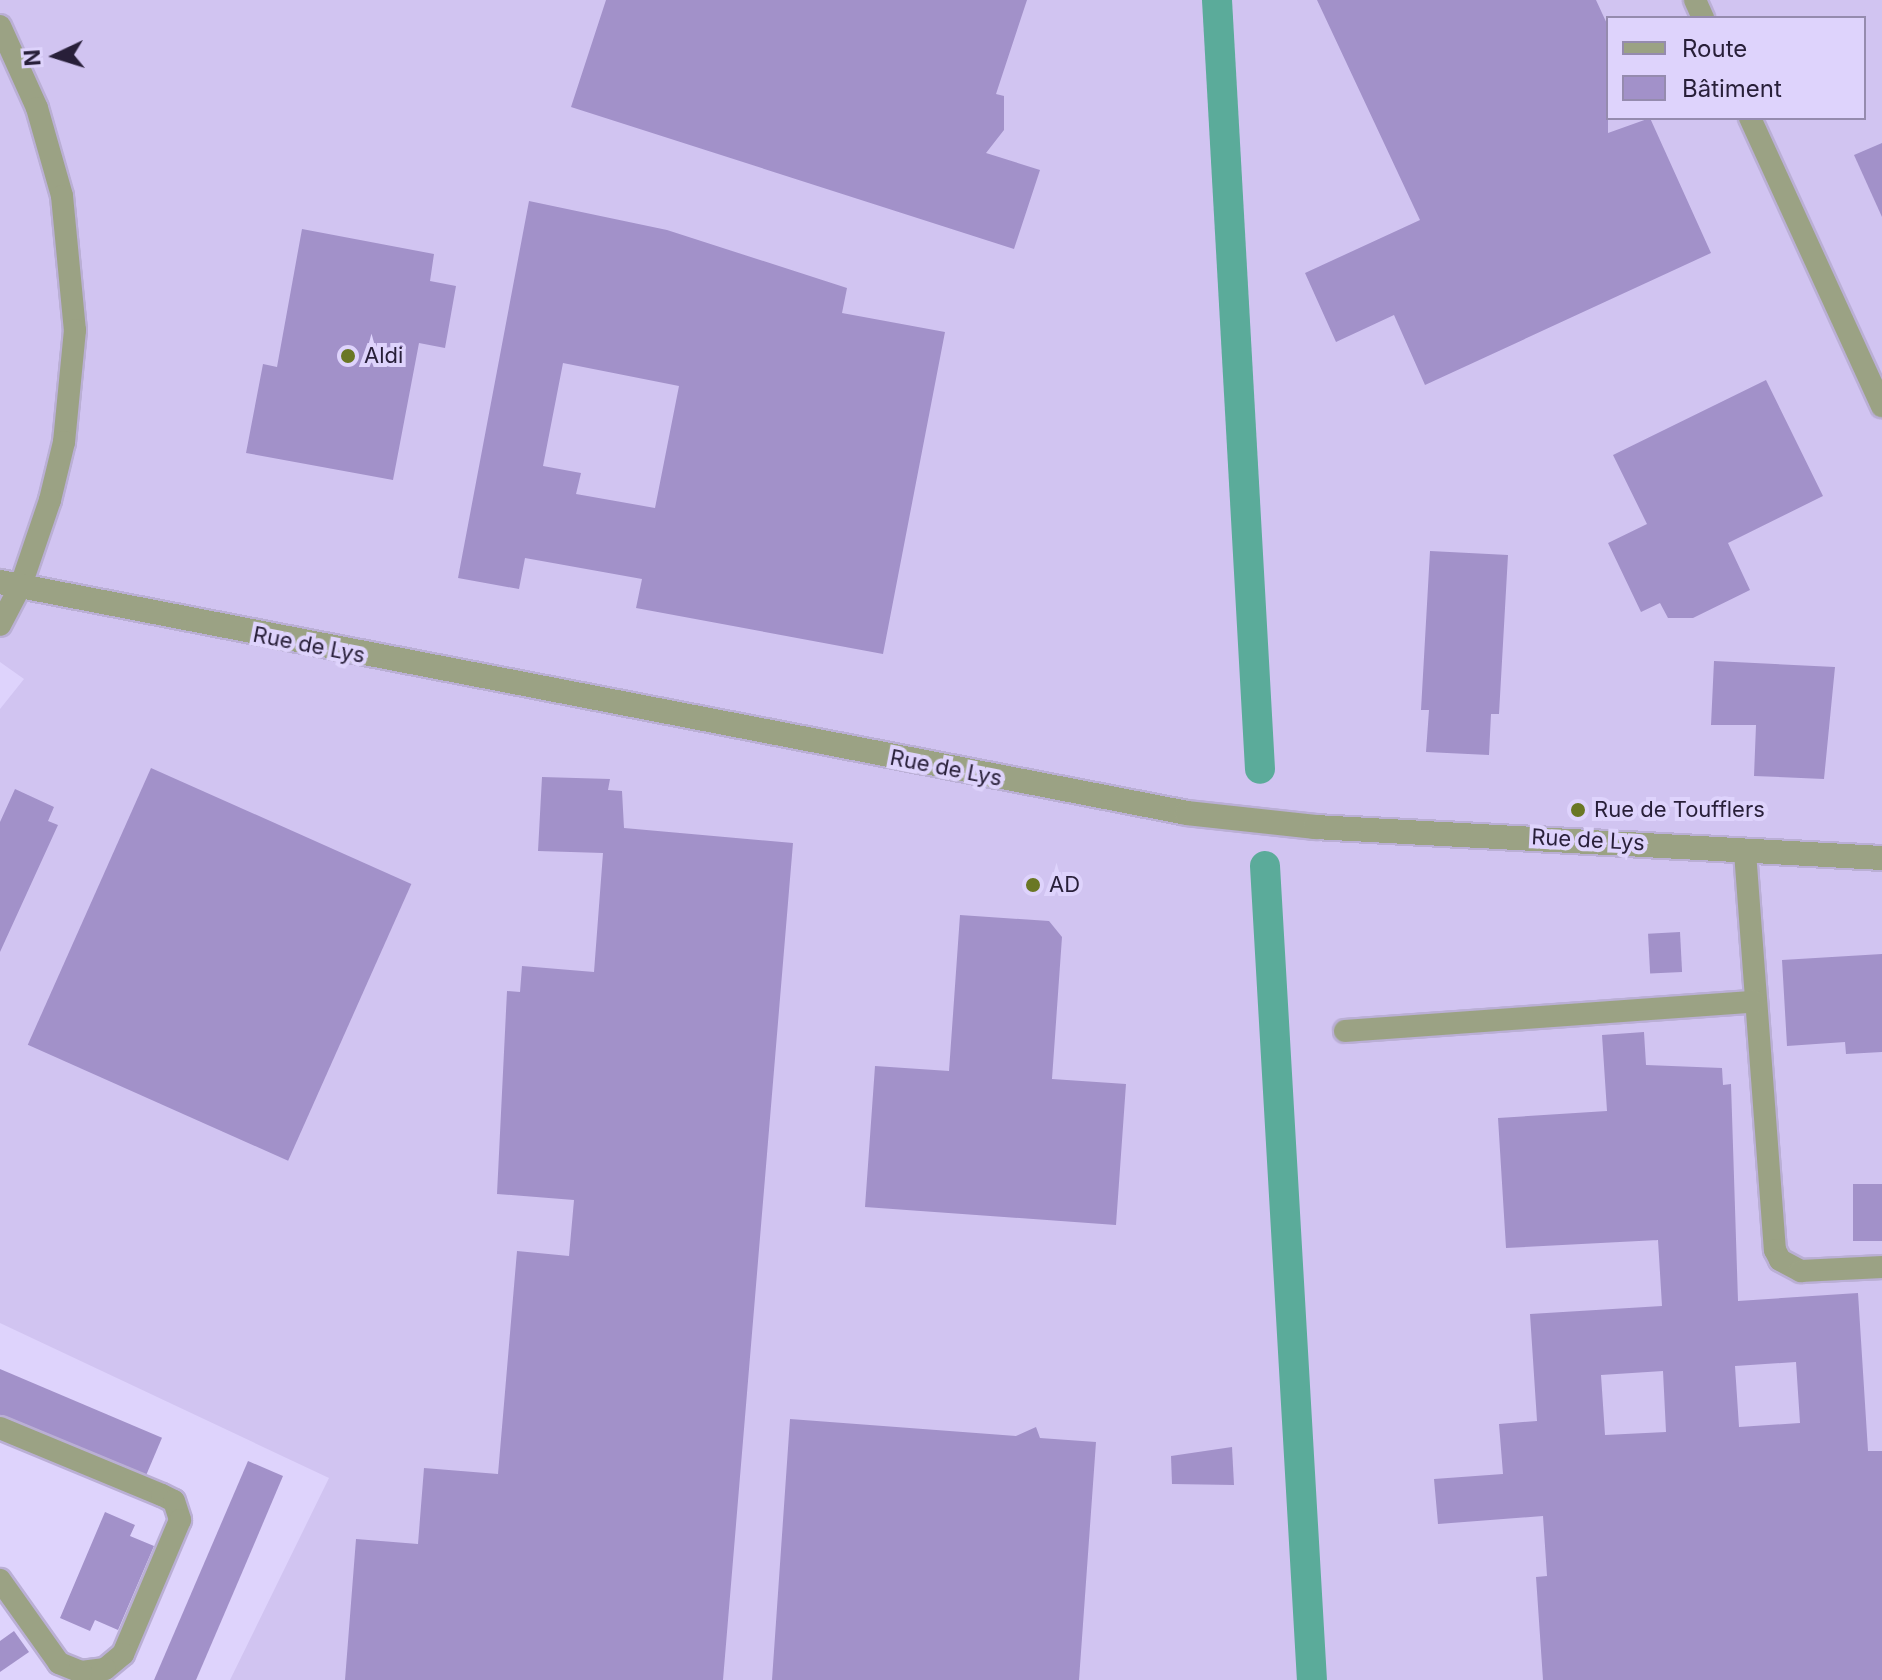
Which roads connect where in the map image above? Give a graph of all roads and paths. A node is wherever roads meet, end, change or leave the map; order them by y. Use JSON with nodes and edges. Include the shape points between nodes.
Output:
{"nodes":[{"id":1,"x":0,"y":26,"type":"edge"},
{"id":2,"x":1751,"y":120,"type":"edge"},
{"id":3,"x":1882,"y":406,"type":"edge"},
{"id":4,"x":11,"y":584,"type":"edge"},
{"id":5,"x":0,"y":625,"type":"edge"},
{"id":6,"x":1745,"y":852,"type":"junction"},
{"id":7,"x":1882,"y":858,"type":"edge"},
{"id":8,"x":1754,"y":1002,"type":"junction"},
{"id":9,"x":1345,"y":1031,"type":"dead end"},
{"id":10,"x":1882,"y":1267,"type":"edge"},
{"id":11,"x":0,"y":1428,"type":"edge"},
{"id":12,"x":0,"y":1580,"type":"edge"}],
"edges":[{"from":1,"to":4,"type":"street","via":[[55,167],[74,305],[64,442]]},
{"from":2,"to":3,"type":"street"},
{"from":4,"to":5,"type":"street"},
{"from":4,"to":6,"type":"street","name":"Rue de Lys","via":[[101,606],[1187,813]]},
{"from":6,"to":7,"type":"street","name":"Rue de Lys"},
{"from":6,"to":8,"type":"street"},
{"from":8,"to":9,"type":"street"},
{"from":8,"to":10,"type":"street","via":[[1771,1234],[1780,1260],[1801,1271]]},
{"from":11,"to":12,"type":"street","via":[[174,1501],[180,1520],[123,1654],[105,1669],[81,1672],[59,1663]]}]}
